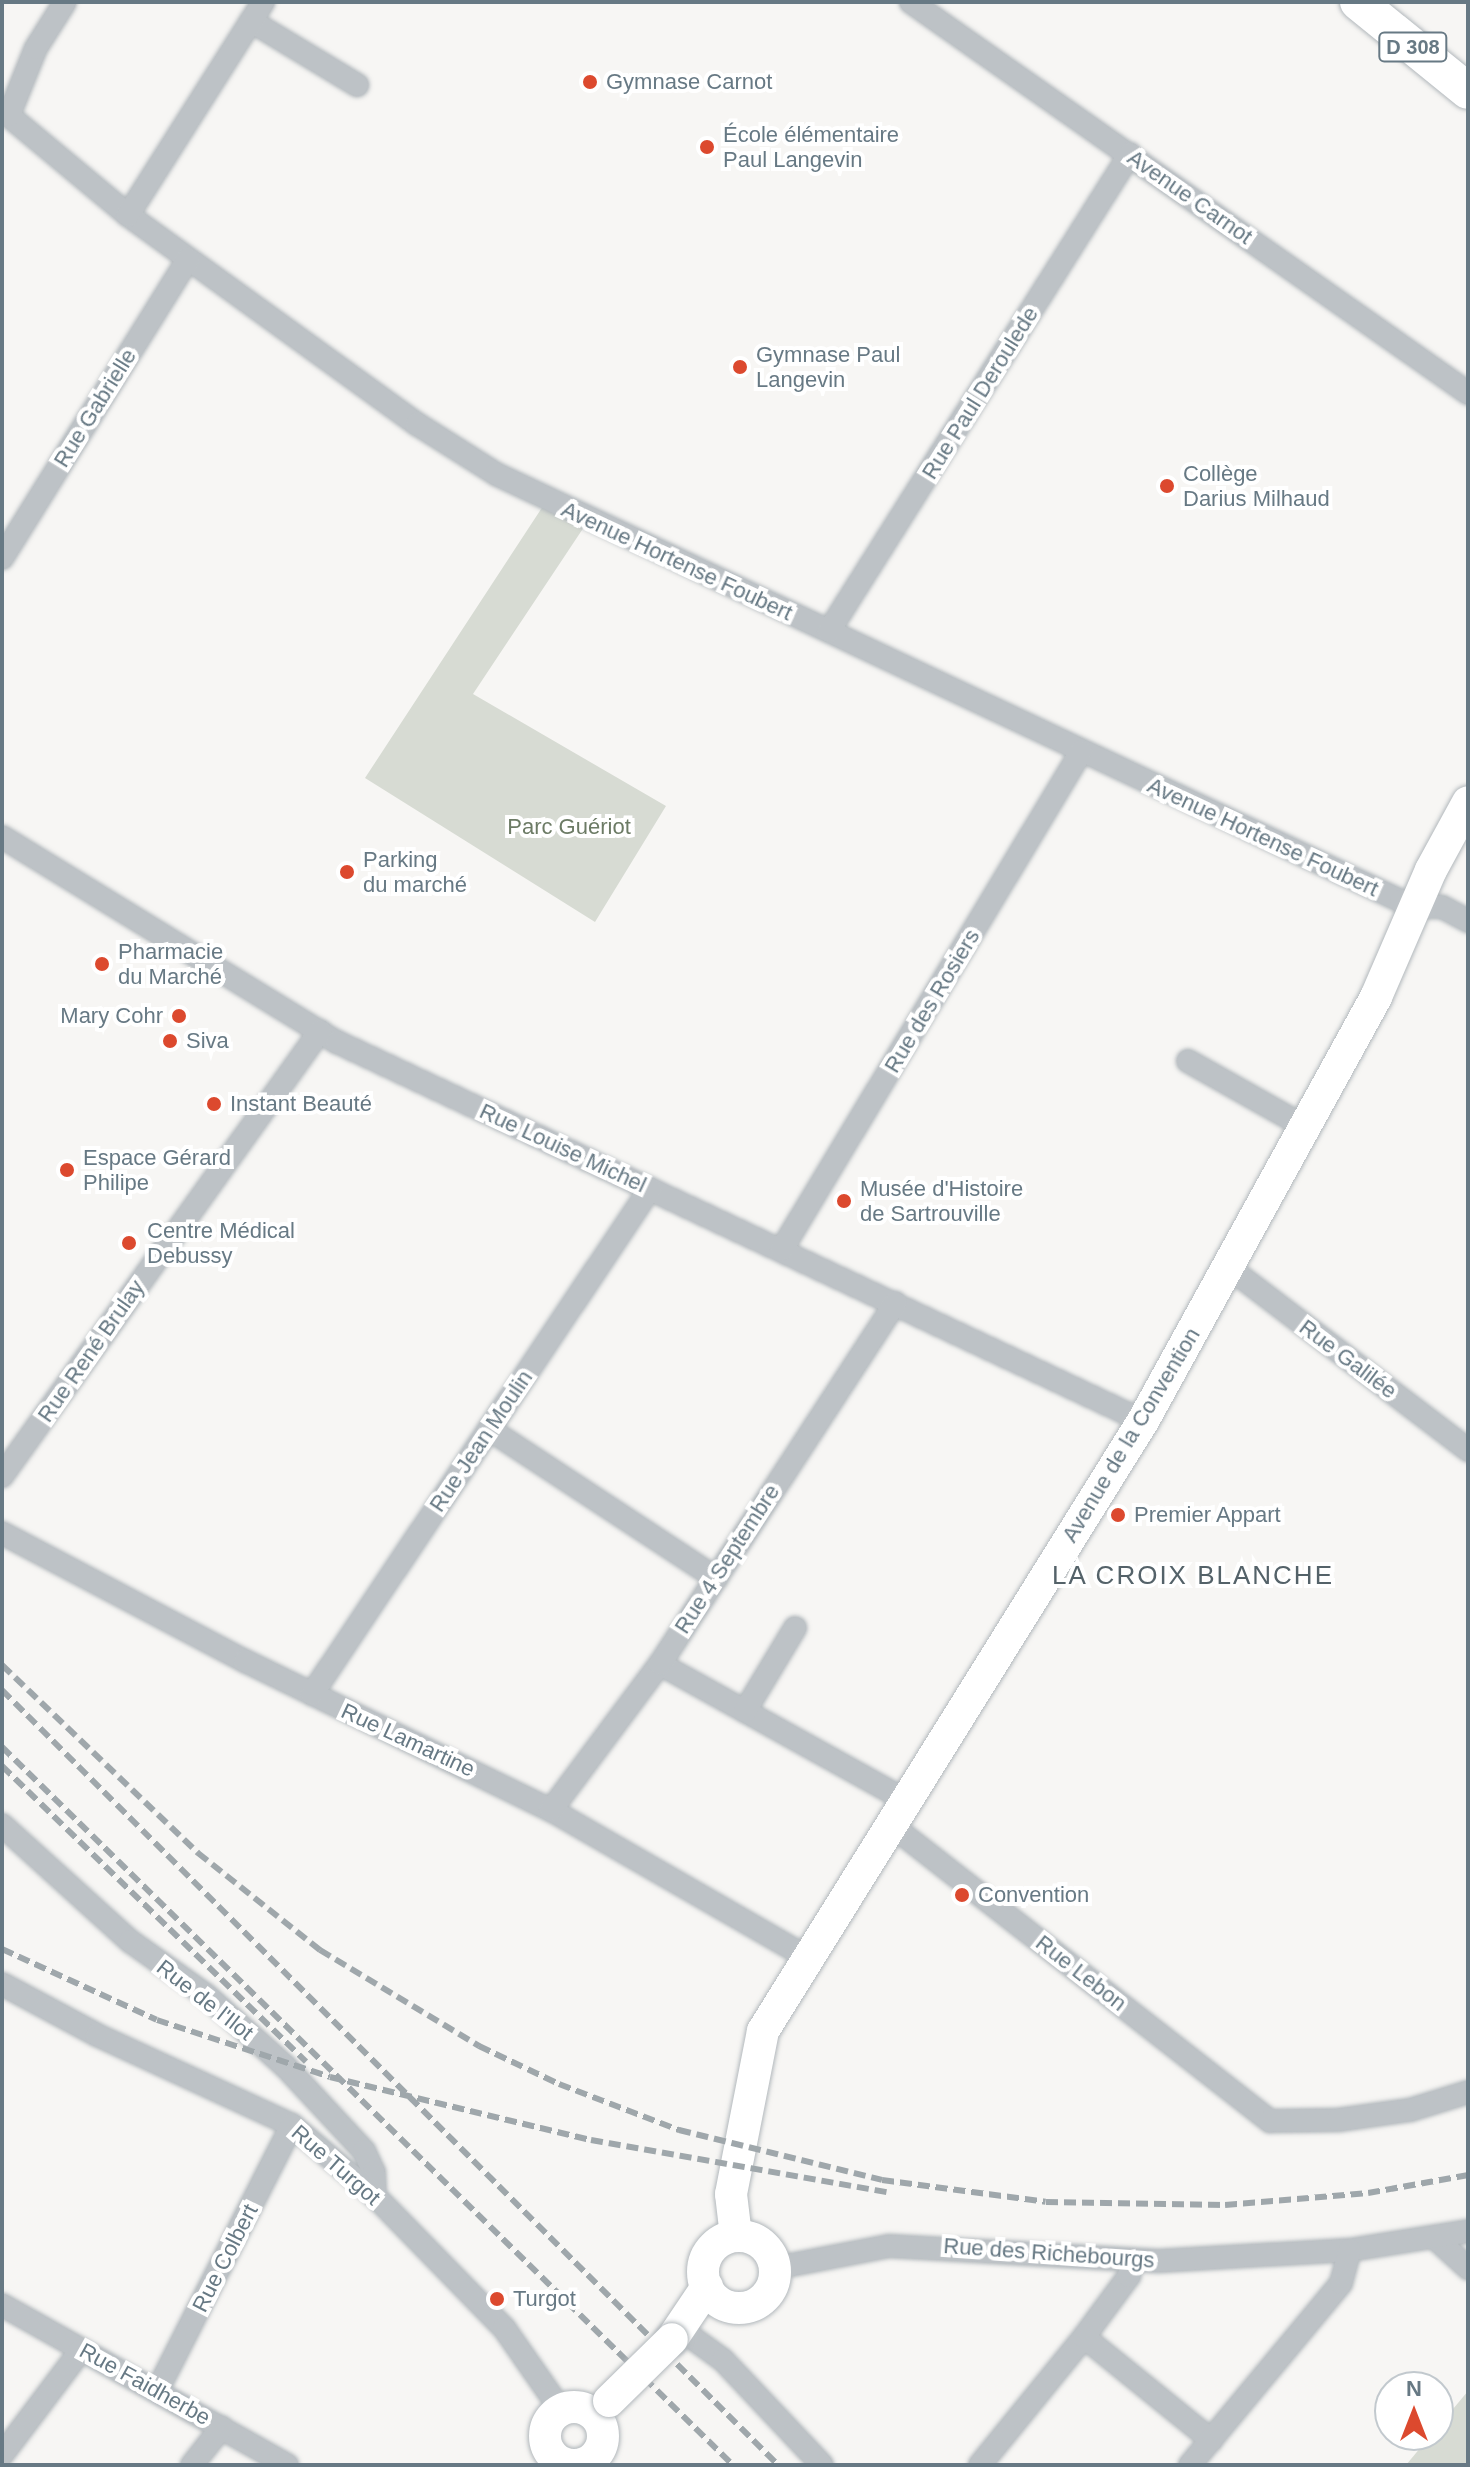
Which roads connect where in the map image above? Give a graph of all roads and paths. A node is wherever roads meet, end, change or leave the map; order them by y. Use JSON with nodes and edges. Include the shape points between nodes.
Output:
{"nodes":[{"id":1,"x":65,"y":2,"type":"edge"},
{"id":2,"x":912,"y":2,"type":"edge"},
{"id":3,"x":1358,"y":2,"type":"edge"},
{"id":4,"x":1392,"y":2,"type":"edge"},
{"id":5,"x":257,"y":11,"type":"edge"},
{"id":6,"x":1468,"y":62,"type":"edge"},
{"id":7,"x":357,"y":85,"type":"dead end"},
{"id":8,"x":1468,"y":91,"type":"edge"},
{"id":9,"x":6,"y":113,"type":"edge"},
{"id":10,"x":1130,"y":154,"type":"junction"},
{"id":11,"x":128,"y":215,"type":"junction"},
{"id":12,"x":188,"y":259,"type":"junction"},
{"id":13,"x":1468,"y":393,"type":"edge"},
{"id":14,"x":2,"y":558,"type":"edge"},
{"id":15,"x":829,"y":631,"type":"junction"},
{"id":16,"x":1081,"y":752,"type":"junction"},
{"id":17,"x":1468,"y":802,"type":"edge"},
{"id":18,"x":2,"y":837,"type":"edge"},
{"id":19,"x":1415,"y":907,"type":"junction"},
{"id":20,"x":1468,"y":921,"type":"edge"},
{"id":21,"x":320,"y":1031,"type":"junction"},
{"id":22,"x":1188,"y":1061,"type":"dead end"},
{"id":23,"x":1305,"y":1127,"type":"junction"},
{"id":24,"x":650,"y":1189,"type":"junction"},
{"id":25,"x":782,"y":1249,"type":"junction"},
{"id":26,"x":1228,"y":1267,"type":"junction"},
{"id":27,"x":895,"y":1303,"type":"junction"},
{"id":28,"x":1143,"y":1421,"type":"junction"},
{"id":29,"x":489,"y":1429,"type":"junction"},
{"id":30,"x":1468,"y":1450,"type":"edge"},
{"id":31,"x":2,"y":1476,"type":"edge"},
{"id":32,"x":2,"y":1533,"type":"edge"},
{"id":33,"x":716,"y":1578,"type":"junction"},
{"id":34,"x":795,"y":1628,"type":"dead end"},
{"id":35,"x":660,"y":1664,"type":"junction"},
{"id":36,"x":312,"y":1694,"type":"junction"},
{"id":37,"x":745,"y":1711,"type":"junction"},
{"id":38,"x":551,"y":1810,"type":"junction"},
{"id":39,"x":898,"y":1812,"type":"junction"},
{"id":40,"x":2,"y":1825,"type":"edge"},
{"id":41,"x":807,"y":1957,"type":"junction"},
{"id":42,"x":2,"y":1984,"type":"edge"},
{"id":43,"x":1468,"y":2092,"type":"edge"},
{"id":44,"x":292,"y":2125,"type":"junction"},
{"id":45,"x":375,"y":2196,"type":"junction"},
{"id":46,"x":1468,"y":2231,"type":"edge"},
{"id":47,"x":736,"y":2236,"type":"junction"},
{"id":48,"x":1435,"y":2238,"type":"junction"},
{"id":49,"x":1350,"y":2250,"type":"junction"},
{"id":50,"x":1133,"y":2261,"type":"junction"},
{"id":51,"x":775,"y":2268,"type":"junction"},
{"id":52,"x":1468,"y":2268,"type":"edge"},
{"id":53,"x":718,"y":2297,"type":"junction"},
{"id":54,"x":2,"y":2305,"type":"edge"},
{"id":55,"x":678,"y":2336,"type":"junction"},
{"id":56,"x":1084,"y":2337,"type":"junction"},
{"id":57,"x":81,"y":2350,"type":"junction"},
{"id":58,"x":157,"y":2391,"type":"junction"},
{"id":59,"x":602,"y":2408,"type":"junction"},
{"id":60,"x":561,"y":2410,"type":"junction"},
{"id":61,"x":222,"y":2427,"type":"junction"},
{"id":62,"x":1211,"y":2440,"type":"junction"},
{"id":63,"x":2,"y":2455,"type":"edge"},
{"id":64,"x":557,"y":2462,"type":"edge"},
{"id":65,"x":592,"y":2462,"type":"edge"},
{"id":66,"x":192,"y":2465,"type":"edge"},
{"id":67,"x":287,"y":2465,"type":"edge"},
{"id":68,"x":822,"y":2465,"type":"edge"},
{"id":69,"x":980,"y":2465,"type":"edge"},
{"id":70,"x":1190,"y":2465,"type":"edge"}],
"edges":[{"from":1,"to":9,"type":"street","via":[[36,48]]},
{"from":2,"to":10,"type":"street","name":"Avenue Carnot"},
{"from":3,"to":8,"type":"main road","number":"D 308"},
{"from":4,"to":6,"type":"main road"},
{"from":5,"to":7,"type":"street"},
{"from":5,"to":11,"type":"street"},
{"from":9,"to":11,"type":"street","name":"Avenue Hortense Foubert"},
{"from":10,"to":13,"type":"street","name":"Avenue Carnot"},
{"from":10,"to":15,"type":"street","name":"Rue Paul Deroulede"},
{"from":11,"to":12,"type":"street","name":"Avenue Hortense Foubert"},
{"from":12,"to":14,"type":"street","name":"Rue Gabrielle"},
{"from":12,"to":15,"type":"street","name":"Avenue Hortense Foubert","via":[[417,424],[496,474]]},
{"from":15,"to":16,"type":"street","name":"Avenue Hortense Foubert"},
{"from":16,"to":19,"type":"street","name":"Avenue Hortense Foubert"},
{"from":16,"to":25,"type":"street","name":"Rue des Rosiers"},
{"from":17,"to":19,"type":"street","name":"Avenue de la Convention"},
{"from":18,"to":21,"type":"street","name":"Rue Louise Michel"},
{"from":19,"to":20,"type":"street","name":"Avenue Hortense Foubert","via":[[1442,907]]},
{"from":19,"to":23,"type":"street","name":"Avenue de la Convention","via":[[1376,997]]},
{"from":21,"to":24,"type":"street","name":"Rue Louise Michel"},
{"from":21,"to":31,"type":"street","name":"Rue René Brulay"},
{"from":22,"to":23,"type":"street"},
{"from":23,"to":26,"type":"street","name":"Avenue de la Convention"},
{"from":24,"to":25,"type":"street","name":"Rue Louise Michel"},
{"from":24,"to":29,"type":"street","name":"Rue Jean Moulin"},
{"from":25,"to":27,"type":"street","name":"Rue Louise Michel"},
{"from":26,"to":28,"type":"street","name":"Avenue de la Convention"},
{"from":26,"to":30,"type":"street","name":"Rue Galilée"},
{"from":27,"to":28,"type":"street","name":"Rue Louise Michel"},
{"from":27,"to":33,"type":"street","name":"Rue 4 Septembre"},
{"from":28,"to":39,"type":"street","name":"Avenue de la Convention"},
{"from":29,"to":33,"type":"street"},
{"from":29,"to":36,"type":"street","name":"Rue Jean Moulin"},
{"from":32,"to":36,"type":"street","name":"Rue Lamartine"},
{"from":33,"to":35,"type":"street","name":"Rue 4 Septembre"},
{"from":34,"to":37,"type":"street"},
{"from":35,"to":37,"type":"street","name":"Rue Lebon"},
{"from":35,"to":38,"type":"street","name":"Rue 4 Septembre"},
{"from":36,"to":38,"type":"street","name":"Rue Lamartine"},
{"from":37,"to":39,"type":"street","name":"Rue Lebon"},
{"from":38,"to":41,"type":"street","name":"Rue Lamartine"},
{"from":39,"to":41,"type":"street","name":"Avenue de la Convention"},
{"from":39,"to":43,"type":"street","name":"Rue Lebon","via":[[1270,2121],[1338,2120],[1410,2110]]},
{"from":40,"to":45,"type":"street","name":"Rue de l'Ilot","via":[[130,1941],[206,1995],[286,2067],[364,2151],[374,2172]]},
{"from":41,"to":47,"type":"street","name":"Avenue de la Convention","via":[[763,2031],[731,2194]]},
{"from":42,"to":44,"type":"street","name":"Rue Turgot","via":[[97,2035]]},
{"from":44,"to":45,"type":"street","name":"Rue Turgot"},
{"from":44,"to":58,"type":"street","name":"Rue Colbert"},
{"from":45,"to":60,"type":"street","name":"Rue Turgot","via":[[504,2328]]},
{"from":46,"to":48,"type":"street","name":"Rue des Richebourgs"},
{"from":47,"to":51,"type":"street","via":[[757,2241]]},
{"from":47,"to":53,"type":"street","via":[[708,2254]]},
{"from":48,"to":49,"type":"street","name":"Rue des Richebourgs"},
{"from":48,"to":52,"type":"street"},
{"from":49,"to":50,"type":"street","name":"Rue des Richebourgs"},
{"from":49,"to":62,"type":"street","via":[[1341,2283]]},
{"from":50,"to":51,"type":"street","name":"Rue des Richebourgs","via":[[946,2245],[889,2246]]},
{"from":50,"to":56,"type":"street","via":[[1129,2276]]},
{"from":51,"to":53,"type":"street","via":[[762,2299]]},
{"from":53,"to":55,"type":"street"},
{"from":54,"to":57,"type":"street","name":"Rue Faidherbe"},
{"from":55,"to":59,"type":"street","bridge":true},
{"from":55,"to":68,"type":"street","via":[[723,2360]]},
{"from":56,"to":62,"type":"street"},
{"from":56,"to":69,"type":"street"},
{"from":57,"to":58,"type":"street","name":"Rue Faidherbe"},
{"from":57,"to":63,"type":"street"},
{"from":58,"to":61,"type":"street","name":"Rue Faidherbe"},
{"from":59,"to":60,"type":"street"},
{"from":59,"to":65,"type":"street","via":[[602,2444]]},
{"from":60,"to":64,"type":"street","via":[[545,2434]]},
{"from":61,"to":66,"type":"street"},
{"from":61,"to":67,"type":"street","name":"Rue Faidherbe"},
{"from":62,"to":70,"type":"street"},
{"from":64,"to":65,"type":"street"}]}
